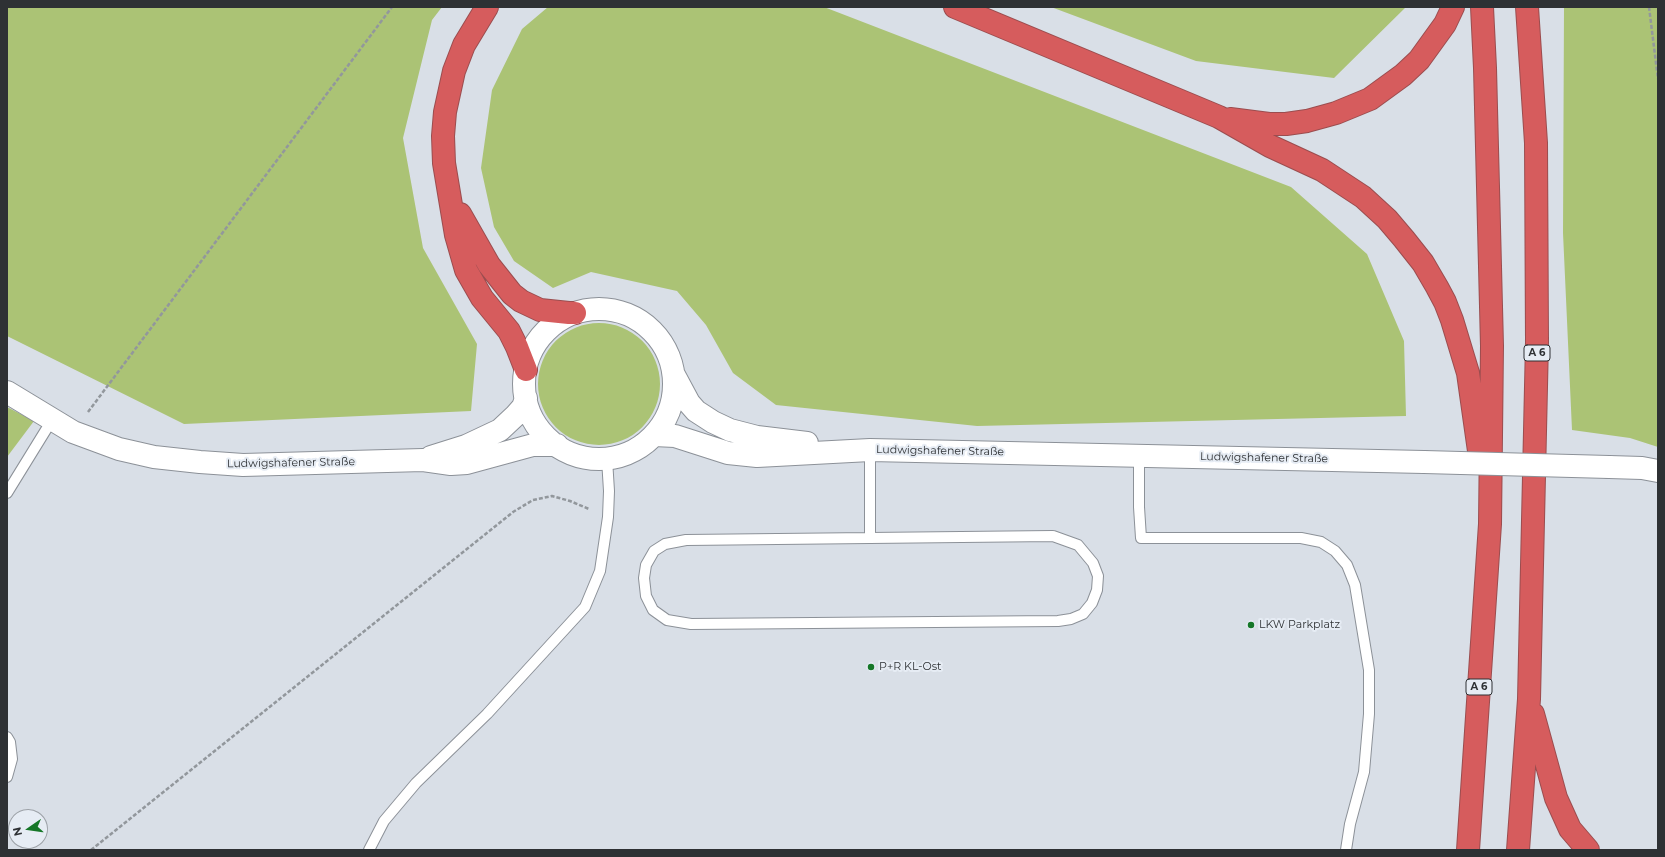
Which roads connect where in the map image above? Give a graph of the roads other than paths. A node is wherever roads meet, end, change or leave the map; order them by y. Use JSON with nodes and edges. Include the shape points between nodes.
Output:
{"nodes":[{"id":1,"x":487,"y":7,"type":"edge"},
{"id":2,"x":956,"y":7,"type":"edge"},
{"id":3,"x":1453,"y":7,"type":"edge"},
{"id":4,"x":1482,"y":7,"type":"edge"},
{"id":5,"x":1527,"y":7,"type":"edge"},
{"id":6,"x":1219,"y":118,"type":"junction"},
{"id":7,"x":448,"y":190,"type":"junction"},
{"id":8,"x":575,"y":313,"type":"junction"},
{"id":9,"x":526,"y":370,"type":"junction"},
{"id":10,"x":673,"y":372,"type":"junction"},
{"id":11,"x":7,"y":392,"type":"edge"},
{"id":12,"x":526,"y":398,"type":"junction"},
{"id":13,"x":52,"y":420,"type":"junction"},
{"id":14,"x":654,"y":435,"type":"junction"},
{"id":15,"x":556,"y":445,"type":"junction"},
{"id":16,"x":870,"y":450,"type":"junction"},
{"id":17,"x":1139,"y":456,"type":"junction"},
{"id":18,"x":607,"y":459,"type":"junction"},
{"id":19,"x":423,"y":460,"type":"junction"},
{"id":20,"x":1658,"y":471,"type":"edge"},
{"id":21,"x":7,"y":493,"type":"edge"},
{"id":22,"x":1490,"y":524,"type":"junction"},
{"id":23,"x":870,"y":537,"type":"junction"},
{"id":24,"x":1529,"y":698,"type":"junction"},
{"id":25,"x":7,"y":737,"type":"edge"},
{"id":26,"x":7,"y":777,"type":"edge"},
{"id":27,"x":369,"y":850,"type":"edge"},
{"id":28,"x":1346,"y":850,"type":"edge"},
{"id":29,"x":1468,"y":850,"type":"edge"},
{"id":30,"x":1518,"y":850,"type":"edge"},
{"id":31,"x":1588,"y":850,"type":"edge"}],
"edges":[{"from":1,"to":7,"type":"highway","via":[[464,45],[448,94],[443,136]]},
{"from":2,"to":6,"type":"highway"},
{"from":3,"to":6,"type":"highway","via":[[1445,24],[1419,60],[1370,99],[1336,113],[1286,124]]},
{"from":4,"to":22,"type":"highway","number":"A 6","via":[[1492,346]]},
{"from":5,"to":24,"type":"highway","number":"A 6","via":[[1536,143],[1537,342]]},
{"from":6,"to":22,"type":"highway","via":[[1270,146],[1322,170],[1363,197],[1387,219],[1422,263],[1445,302],[1468,372]]},
{"from":7,"to":8,"type":"highway","via":[[479,250],[512,294],[540,310]]},
{"from":7,"to":9,"type":"highway","via":[[456,235],[466,270],[482,298],[509,331]]},
{"from":8,"to":9,"type":"street","via":[[563,318],[543,335],[535,345]]},
{"from":8,"to":10,"type":"street","via":[[589,309],[604,309],[632,316],[644,324],[664,345]]},
{"from":9,"to":12,"type":"street"},
{"from":10,"to":14,"type":"street","via":[[673,400],[663,425]]},
{"from":10,"to":16,"type":"street","name":"Ludwigshafener Straße","via":[[682,392],[696,410],[730,430],[758,437]]},
{"from":11,"to":13,"type":"street","name":"Ludwigshafener Straße"},
{"from":12,"to":15,"type":"street","via":[[536,425]]},
{"from":12,"to":19,"type":"street","name":"Ludwigshafener Straße","via":[[516,415],[500,430],[466,446]]},
{"from":13,"to":19,"type":"street","name":"Ludwigshafener Straße","via":[[74,432],[120,449],[154,457],[200,462],[243,465]]},
{"from":13,"to":21,"type":"lane"},
{"from":14,"to":16,"type":"street","name":"Ludwigshafener Straße","via":[[676,436],[728,453],[757,456]]},
{"from":14,"to":18,"type":"street","via":[[633,451]]},
{"from":15,"to":18,"type":"street","via":[[581,456]]},
{"from":15,"to":19,"type":"street","name":"Ludwigshafener Straße","via":[[533,445],[467,463],[451,464]]},
{"from":16,"to":17,"type":"street","name":"Ludwigshafener Straße"},
{"from":16,"to":23,"type":"lane"},
{"from":17,"to":20,"type":"street","name":"Ludwigshafener Straße","bridge":true,"via":[[1609,467]]},
{"from":17,"to":28,"type":"lane","via":[[1141,538],[1301,538],[1321,542],[1336,551],[1347,565],[1356,585],[1369,670],[1369,714],[1364,772]]},
{"from":18,"to":27,"type":"lane","via":[[608,517],[600,571],[585,607],[487,714],[416,783],[384,821]]},
{"from":22,"to":29,"type":"highway","number":"A 6"},
{"from":23,"to":23,"type":"lane","via":[[686,540],[665,544],[654,551],[646,565],[646,596],[653,610],[667,620],[691,624],[1058,621],[1083,614],[1097,590],[1098,576],[1093,563],[1078,545],[1053,536]]},
{"from":24,"to":30,"type":"highway","number":"A 6"},
{"from":24,"to":31,"type":"highway","via":[[1556,798],[1570,829]]},
{"from":25,"to":26,"type":"lane","via":[[12,759]]}]}
